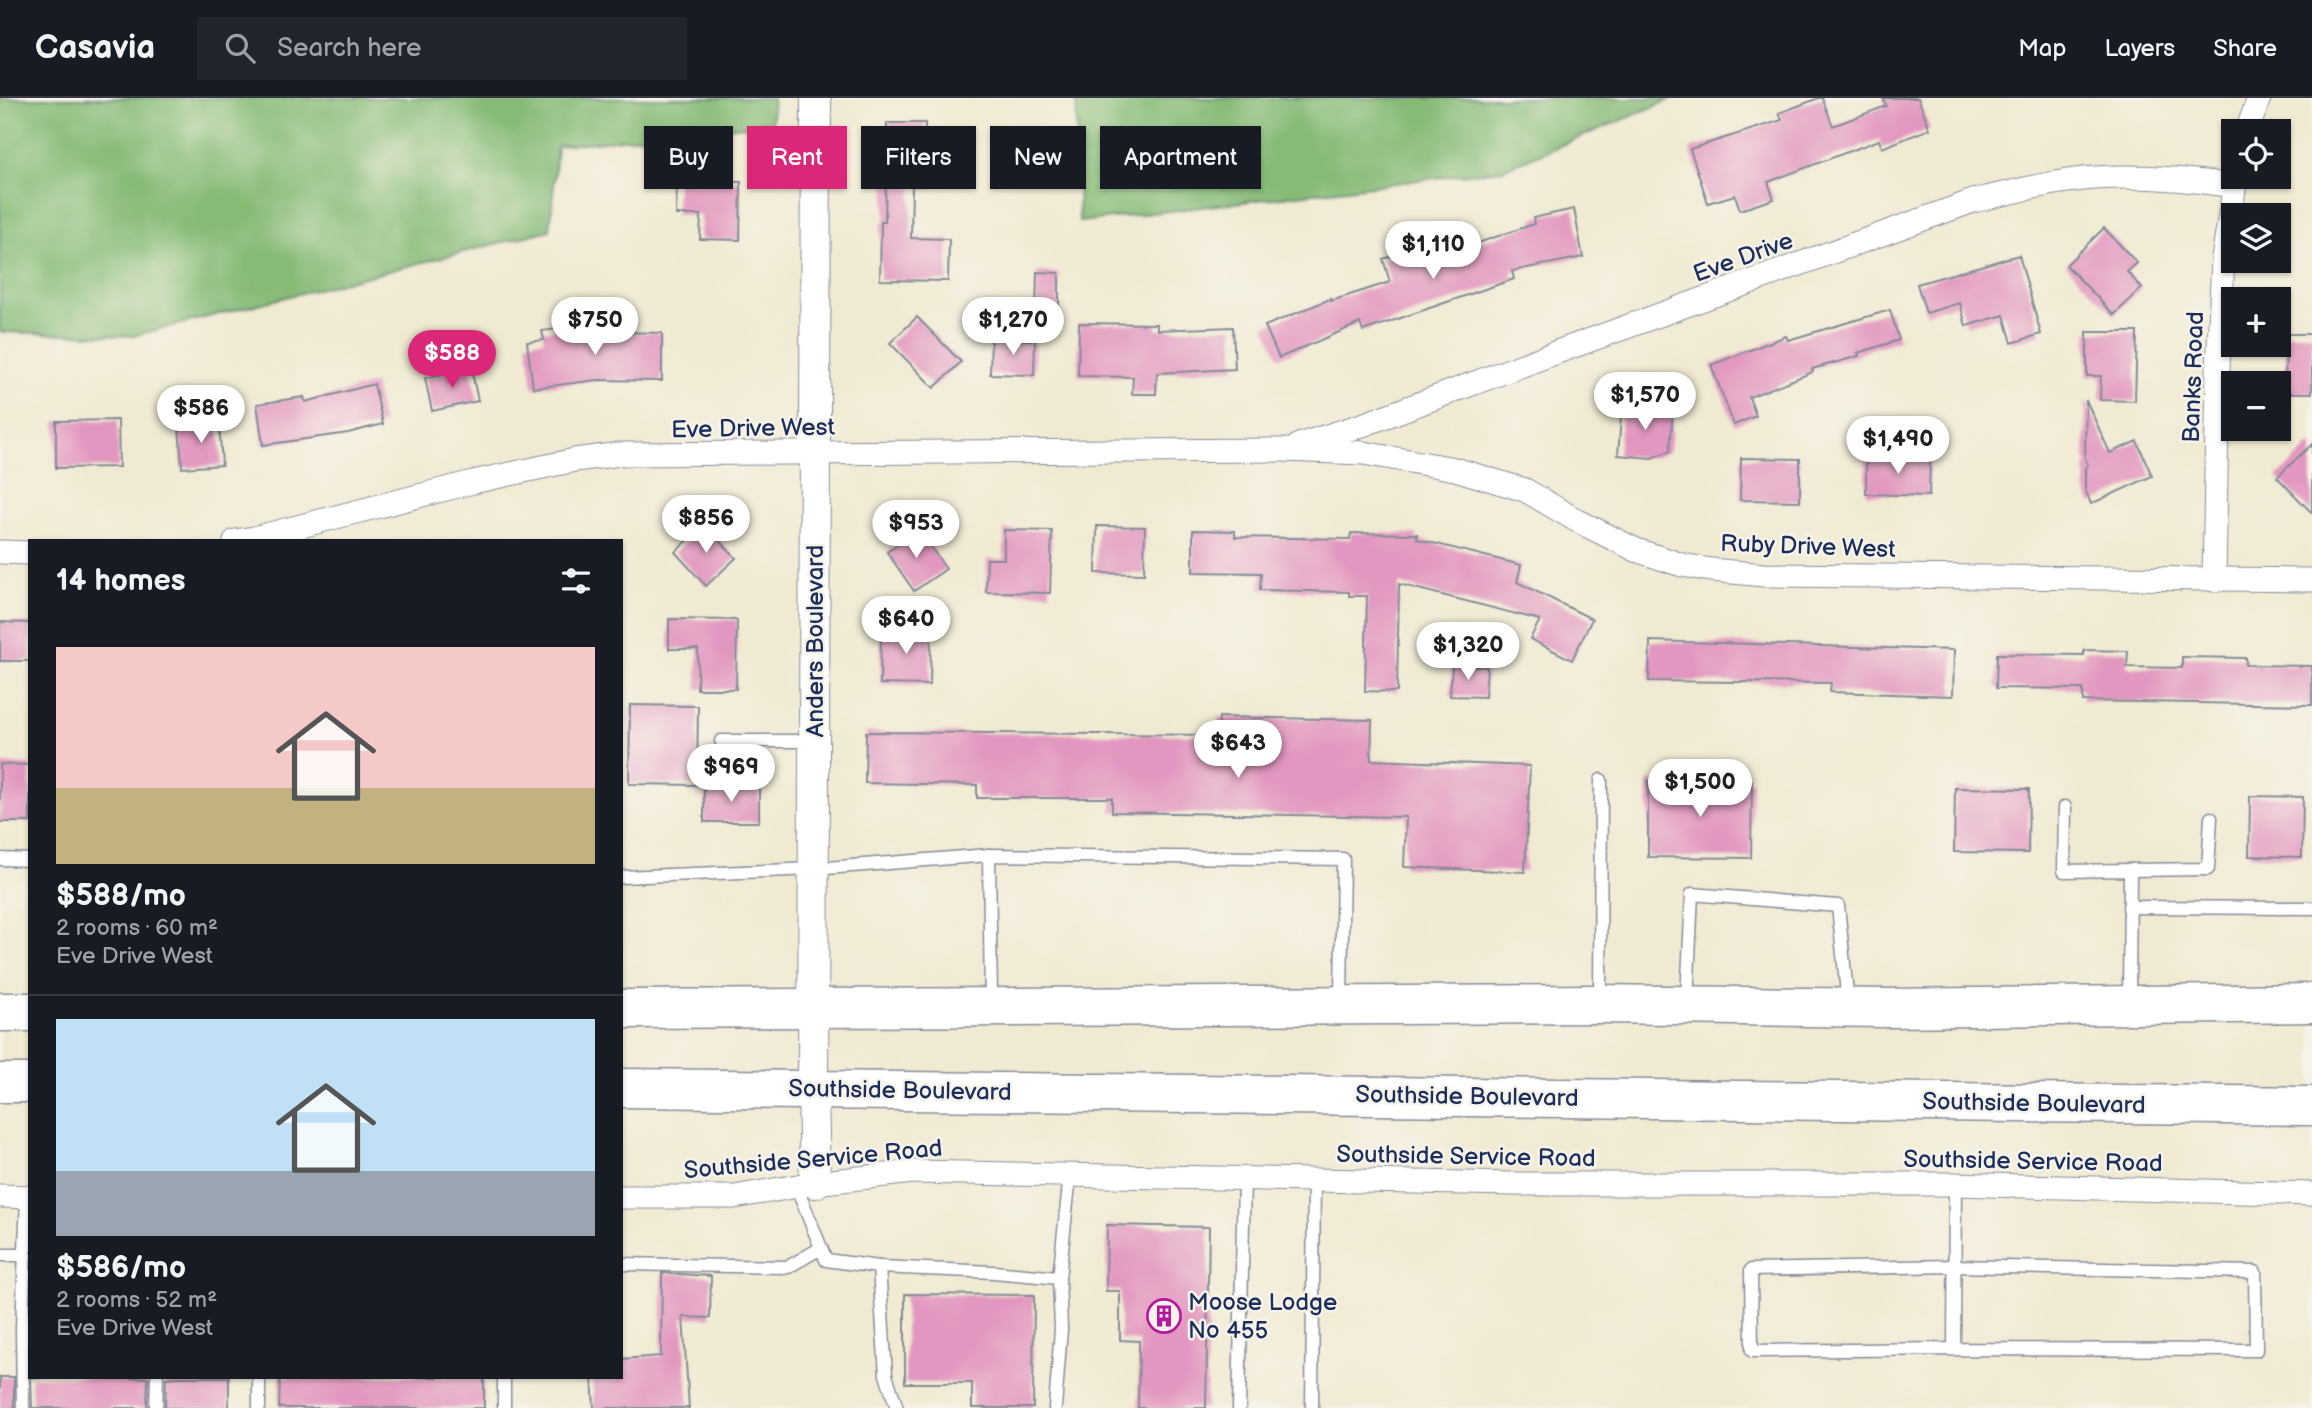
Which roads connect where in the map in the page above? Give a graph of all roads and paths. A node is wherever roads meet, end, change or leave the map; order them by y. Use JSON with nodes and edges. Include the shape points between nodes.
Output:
{"nodes":[{"id":1,"x":816,"y":98,"type":"edge"},
{"id":2,"x":2259,"y":98,"type":"edge"},
{"id":3,"x":2251,"y":119,"type":"edge"},
{"id":4,"x":2221,"y":181,"type":"edge"},
{"id":5,"x":2234,"y":189,"type":"edge"},
{"id":6,"x":1282,"y":450,"type":"junction"},
{"id":7,"x":816,"y":453,"type":"junction"},
{"id":8,"x":248,"y":539,"type":"edge"},
{"id":9,"x":0,"y":552,"type":"edge"},
{"id":10,"x":28,"y":553,"type":"edge"},
{"id":11,"x":2214,"y":580,"type":"junction"},
{"id":12,"x":2312,"y":580,"type":"edge"},
{"id":13,"x":721,"y":741,"type":"dead end"},
{"id":14,"x":815,"y":741,"type":"junction"},
{"id":15,"x":1601,"y":780,"type":"dead end"},
{"id":16,"x":2065,"y":807,"type":"dead end"},
{"id":17,"x":2211,"y":818,"type":"dead end"},
{"id":18,"x":989,"y":855,"type":"junction"},
{"id":19,"x":0,"y":859,"type":"edge"},
{"id":20,"x":28,"y":860,"type":"edge"},
{"id":21,"x":814,"y":869,"type":"junction"},
{"id":22,"x":2130,"y":870,"type":"junction"},
{"id":23,"x":623,"y":877,"type":"edge"},
{"id":24,"x":2129,"y":907,"type":"junction"},
{"id":25,"x":2312,"y":908,"type":"edge"},
{"id":26,"x":1600,"y":1003,"type":"junction"},
{"id":27,"x":2312,"y":1003,"type":"edge"},
{"id":28,"x":1341,"y":1004,"type":"junction"},
{"id":29,"x":1687,"y":1005,"type":"junction"},
{"id":30,"x":2129,"y":1005,"type":"junction"},
{"id":31,"x":992,"y":1006,"type":"junction"},
{"id":32,"x":814,"y":1007,"type":"junction"},
{"id":33,"x":1849,"y":1008,"type":"junction"},
{"id":34,"x":623,"y":1009,"type":"edge"},
{"id":35,"x":0,"y":1012,"type":"edge"},
{"id":36,"x":28,"y":1013,"type":"edge"},
{"id":37,"x":0,"y":1083,"type":"edge"},
{"id":38,"x":28,"y":1083,"type":"edge"},
{"id":39,"x":623,"y":1088,"type":"edge"},
{"id":40,"x":813,"y":1089,"type":"junction"},
{"id":41,"x":2312,"y":1106,"type":"edge"},
{"id":42,"x":1070,"y":1175,"type":"junction"},
{"id":43,"x":1244,"y":1178,"type":"junction"},
{"id":44,"x":1314,"y":1180,"type":"junction"},
{"id":45,"x":1955,"y":1184,"type":"junction"},
{"id":46,"x":805,"y":1185,"type":"junction"},
{"id":47,"x":2312,"y":1194,"type":"edge"},
{"id":48,"x":0,"y":1196,"type":"edge"},
{"id":49,"x":28,"y":1197,"type":"edge"},
{"id":50,"x":623,"y":1197,"type":"edge"},
{"id":51,"x":821,"y":1248,"type":"junction"},
{"id":52,"x":0,"y":1255,"type":"edge"},
{"id":53,"x":25,"y":1255,"type":"junction"},
{"id":54,"x":623,"y":1264,"type":"edge"},
{"id":55,"x":1953,"y":1266,"type":"junction"},
{"id":56,"x":879,"y":1267,"type":"junction"},
{"id":57,"x":1059,"y":1278,"type":"junction"},
{"id":58,"x":1954,"y":1349,"type":"junction"},
{"id":59,"x":157,"y":1379,"type":"edge"},
{"id":60,"x":259,"y":1379,"type":"edge"},
{"id":61,"x":504,"y":1379,"type":"edge"},
{"id":62,"x":23,"y":1408,"type":"edge"},
{"id":63,"x":156,"y":1408,"type":"edge"},
{"id":64,"x":259,"y":1408,"type":"edge"},
{"id":65,"x":504,"y":1408,"type":"edge"},
{"id":66,"x":897,"y":1408,"type":"edge"},
{"id":67,"x":1055,"y":1408,"type":"edge"},
{"id":68,"x":1239,"y":1408,"type":"edge"},
{"id":69,"x":1312,"y":1408,"type":"edge"}],
"edges":[{"from":1,"to":7,"type":"street","name":"Anders Boulevard"},
{"from":2,"to":3,"type":"street"},
{"from":4,"to":6,"type":"street","name":"Eve Drive","via":[[2092,178],[1973,201],[1365,424]]},
{"from":5,"to":11,"type":"street","name":"Banks Road","via":[[2223,259]]},
{"from":6,"to":7,"type":"street","name":"Eve Drive West"},
{"from":6,"to":11,"type":"street","name":"Ruby Drive West","via":[[1363,453],[1455,469],[1525,490],[1636,550],[1711,570],[1764,576]]},
{"from":7,"to":8,"type":"street","name":"Eve Drive West","via":[[620,454],[575,460]]},
{"from":7,"to":14,"type":"street","name":"Anders Boulevard"},
{"from":9,"to":10,"type":"street"},
{"from":11,"to":12,"type":"street","name":"Ruby Drive West"},
{"from":13,"to":14,"type":"lane"},
{"from":14,"to":21,"type":"street","name":"Anders Boulevard"},
{"from":15,"to":26,"type":"lane"},
{"from":16,"to":22,"type":"lane","via":[[2064,871]]},
{"from":17,"to":22,"type":"lane","via":[[2208,869]]},
{"from":18,"to":21,"type":"lane"},
{"from":18,"to":28,"type":"lane","via":[[1343,859]]},
{"from":18,"to":31,"type":"lane"},
{"from":19,"to":20,"type":"lane"},
{"from":21,"to":23,"type":"lane"},
{"from":21,"to":32,"type":"street","name":"Anders Boulevard"},
{"from":22,"to":24,"type":"lane"},
{"from":24,"to":25,"type":"lane"},
{"from":24,"to":30,"type":"lane"},
{"from":26,"to":28,"type":"highway"},
{"from":26,"to":29,"type":"highway"},
{"from":27,"to":30,"type":"highway"},
{"from":28,"to":31,"type":"highway"},
{"from":29,"to":33,"type":"highway"},
{"from":29,"to":33,"type":"lane","via":[[1692,894],[1838,905]]},
{"from":30,"to":33,"type":"highway"},
{"from":31,"to":32,"type":"highway"},
{"from":32,"to":34,"type":"highway"},
{"from":32,"to":40,"type":"street","name":"Anders Boulevard"},
{"from":35,"to":36,"type":"highway"},
{"from":37,"to":38,"type":"highway"},
{"from":39,"to":40,"type":"highway","name":"Southside Boulevard"},
{"from":40,"to":41,"type":"highway","name":"Southside Boulevard"},
{"from":40,"to":46,"type":"street","name":"Anders Boulevard"},
{"from":42,"to":43,"type":"street","name":"Southside Service Road"},
{"from":42,"to":46,"type":"street","name":"Southside Service Road","via":[[913,1172]]},
{"from":42,"to":57,"type":"lane"},
{"from":43,"to":44,"type":"street","name":"Southside Service Road"},
{"from":43,"to":68,"type":"lane"},
{"from":44,"to":45,"type":"street","name":"Southside Service Road"},
{"from":44,"to":69,"type":"lane"},
{"from":45,"to":47,"type":"street","name":"Southside Service Road"},
{"from":45,"to":55,"type":"lane"},
{"from":46,"to":50,"type":"street","name":"Southside Service Road","via":[[734,1197]]},
{"from":46,"to":51,"type":"lane"},
{"from":48,"to":49,"type":"street"},
{"from":49,"to":53,"type":"lane"},
{"from":51,"to":54,"type":"lane","via":[[788,1266]]},
{"from":51,"to":56,"type":"lane","via":[[826,1260]]},
{"from":52,"to":53,"type":"lane"},
{"from":53,"to":62,"type":"lane"},
{"from":55,"to":58,"type":"lane"},
{"from":55,"to":58,"type":"lane","via":[[1751,1270],[1752,1351]]},
{"from":55,"to":58,"type":"lane","via":[[2255,1272],[2256,1350]]},
{"from":56,"to":57,"type":"lane"},
{"from":56,"to":66,"type":"lane","via":[[886,1375]]},
{"from":57,"to":67,"type":"lane","via":[[1061,1329]]},
{"from":59,"to":63,"type":"lane"},
{"from":60,"to":64,"type":"lane"},
{"from":61,"to":65,"type":"lane"}]}
